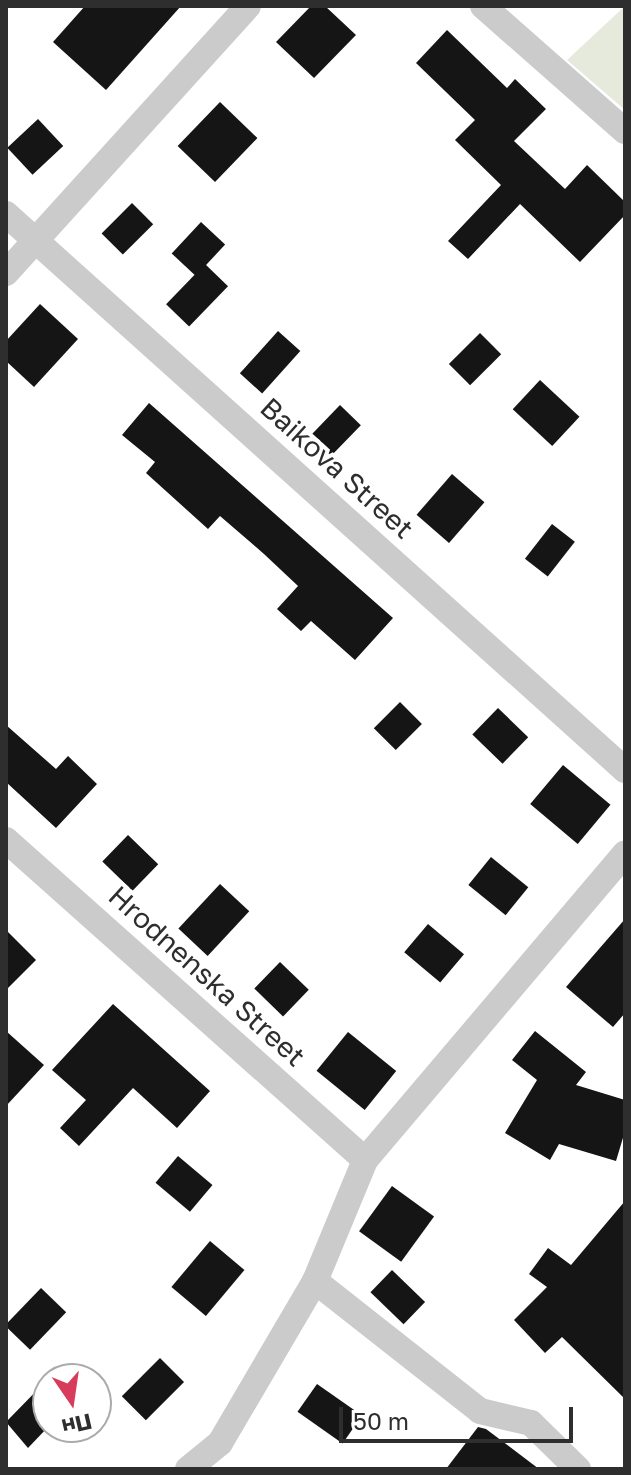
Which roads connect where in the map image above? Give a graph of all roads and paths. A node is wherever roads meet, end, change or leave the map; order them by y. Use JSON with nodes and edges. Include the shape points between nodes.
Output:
{"nodes":[{"id":1,"x":248,"y":6,"type":"edge"},
{"id":2,"x":483,"y":6,"type":"edge"},
{"id":3,"x":625,"y":131,"type":"edge"},
{"id":4,"x":6,"y":214,"type":"edge"},
{"id":5,"x":36,"y":241,"type":"junction"},
{"id":6,"x":6,"y":273,"type":"edge"},
{"id":7,"x":625,"y":770,"type":"edge"},
{"id":8,"x":6,"y":840,"type":"edge"},
{"id":9,"x":625,"y":853,"type":"edge"},
{"id":10,"x":365,"y":1160,"type":"junction"},
{"id":11,"x":315,"y":1281,"type":"junction"},
{"id":12,"x":188,"y":1469,"type":"edge"},
{"id":13,"x":578,"y":1469,"type":"edge"}],
"edges":[{"from":1,"to":5,"type":"street"},
{"from":2,"to":3,"type":"street"},
{"from":4,"to":5,"type":"street","name":"Baikova Street"},
{"from":5,"to":6,"type":"street"},
{"from":5,"to":7,"type":"street","name":"Baikova Street"},
{"from":8,"to":10,"type":"street","name":"Hrodnenska Street"},
{"from":9,"to":10,"type":"street"},
{"from":10,"to":11,"type":"street"},
{"from":11,"to":12,"type":"street","via":[[220,1443]]},
{"from":11,"to":13,"type":"street","via":[[480,1411],[531,1423]]}]}
